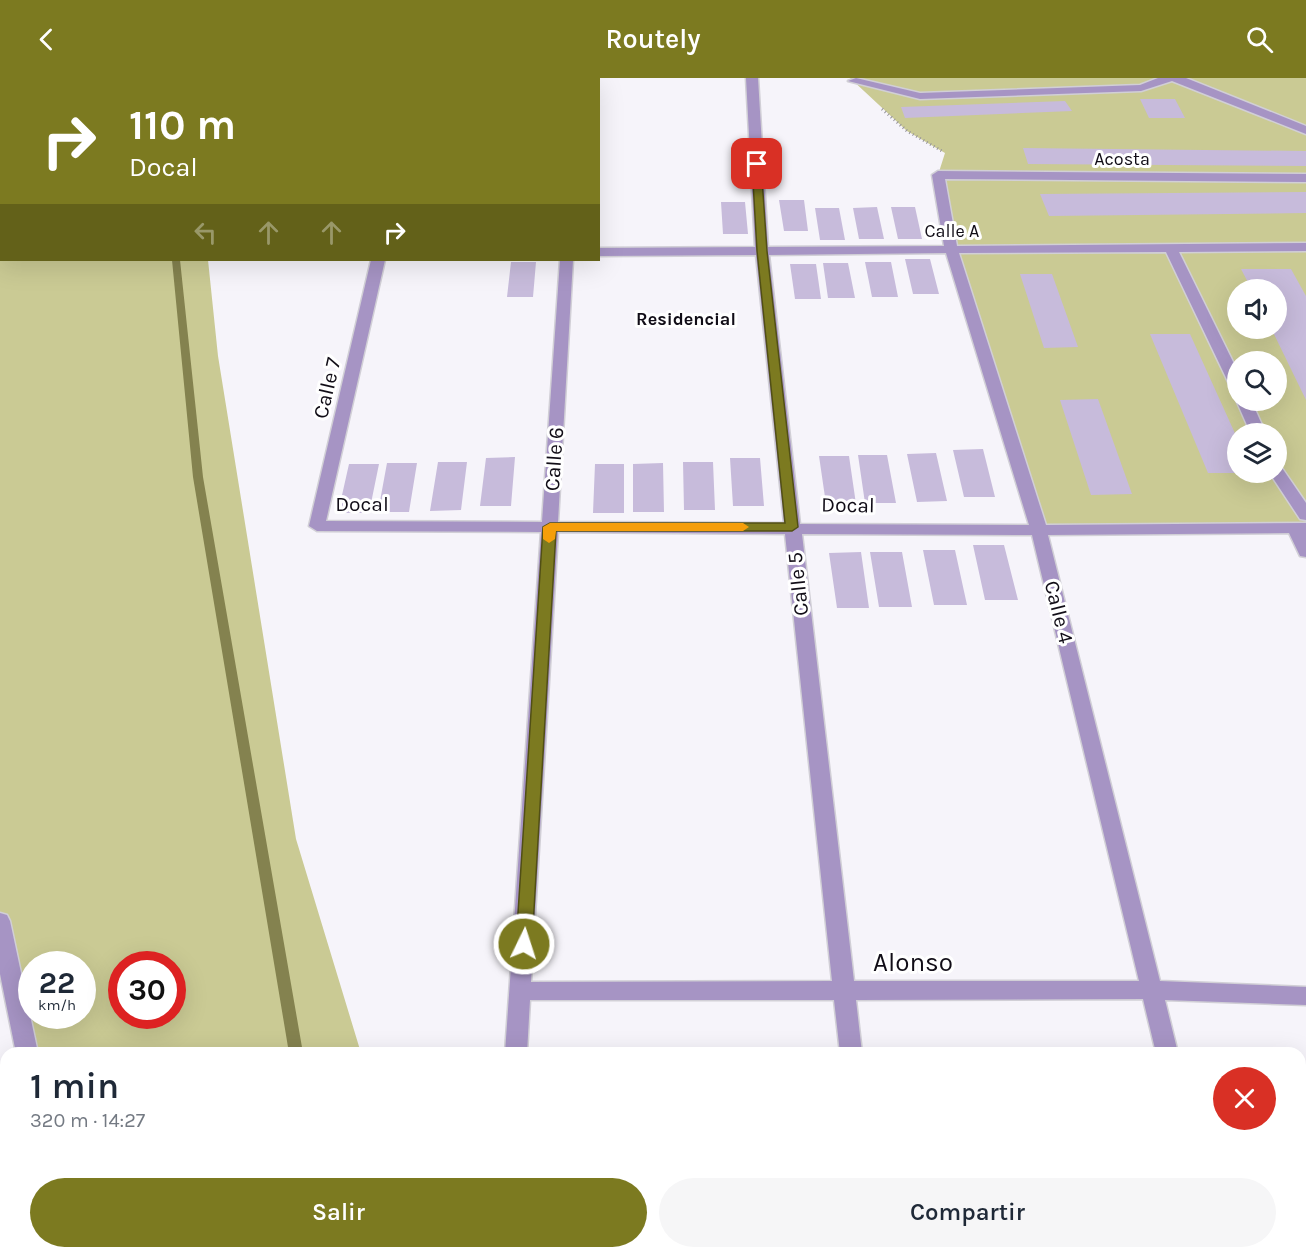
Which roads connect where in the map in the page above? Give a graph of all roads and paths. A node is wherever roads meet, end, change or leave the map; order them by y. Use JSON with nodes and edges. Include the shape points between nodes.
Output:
{"nodes":[{"id":1,"x":752,"y":78,"type":"edge"},
{"id":2,"x":1169,"y":78,"type":"edge"},
{"id":3,"x":1176,"y":78,"type":"edge"},
{"id":4,"x":854,"y":81,"type":"joint"},
{"id":5,"x":1306,"y":130,"type":"edge"},
{"id":6,"x":938,"y":176,"type":"joint"},
{"id":7,"x":968,"y":176,"type":"junction"},
{"id":8,"x":1306,"y":178,"type":"edge"},
{"id":9,"x":1306,"y":247,"type":"edge"},
{"id":10,"x":1171,"y":248,"type":"junction"},
{"id":11,"x":951,"y":249,"type":"junction"},
{"id":12,"x":762,"y":251,"type":"junction"},
{"id":13,"x":600,"y":252,"type":"edge"},
{"id":14,"x":378,"y":261,"type":"edge"},
{"id":15,"x":567,"y":261,"type":"edge"},
{"id":16,"x":1227,"y":365,"type":"edge"},
{"id":17,"x":1282,"y":483,"type":"edge"},
{"id":18,"x":1302,"y":524,"type":"edge"},
{"id":19,"x":317,"y":526,"type":"joint"},
{"id":20,"x":550,"y":527,"type":"junction"},
{"id":21,"x":792,"y":527,"type":"junction"},
{"id":22,"x":1039,"y":530,"type":"junction"},
{"id":23,"x":1306,"y":552,"type":"edge"},
{"id":24,"x":0,"y":921,"type":"edge"},
{"id":25,"x":1150,"y":990,"type":"junction"},
{"id":26,"x":521,"y":991,"type":"junction"},
{"id":27,"x":843,"y":991,"type":"junction"},
{"id":28,"x":1306,"y":996,"type":"edge"},
{"id":29,"x":26,"y":1047,"type":"edge"},
{"id":30,"x":516,"y":1047,"type":"edge"},
{"id":31,"x":849,"y":1047,"type":"edge"},
{"id":32,"x":1165,"y":1047,"type":"edge"}],
"edges":[{"from":1,"to":12,"type":"street","name":"Calle 5"},
{"from":2,"to":4,"type":"street","via":[[1141,88],[920,96]]},
{"from":3,"to":5,"type":"street"},
{"from":4,"to":7,"type":"path","via":[[887,115],[945,153]]},
{"from":6,"to":7,"type":"street","name":"Acosta"},
{"from":6,"to":11,"type":"street","name":"Calle 4"},
{"from":7,"to":8,"type":"street","name":"Acosta"},
{"from":9,"to":10,"type":"street","name":"Calle A"},
{"from":10,"to":11,"type":"street","name":"Calle A"},
{"from":10,"to":16,"type":"street"},
{"from":11,"to":12,"type":"street","name":"Calle A"},
{"from":11,"to":22,"type":"street","name":"Calle 4"},
{"from":12,"to":13,"type":"street","name":"Calle A"},
{"from":12,"to":21,"type":"street","name":"Calle 5"},
{"from":14,"to":19,"type":"street","name":"Calle 7"},
{"from":15,"to":20,"type":"street","name":"Calle 6"},
{"from":17,"to":18,"type":"street"},
{"from":18,"to":22,"type":"street","name":"Docal"},
{"from":18,"to":23,"type":"street"},
{"from":19,"to":20,"type":"street","name":"Docal"},
{"from":20,"to":21,"type":"street","name":"Docal"},
{"from":20,"to":26,"type":"street","name":"Calle 6"},
{"from":21,"to":22,"type":"street","name":"Docal"},
{"from":21,"to":27,"type":"street","name":"Calle 5"},
{"from":22,"to":25,"type":"street","name":"Calle 4"},
{"from":24,"to":29,"type":"street"},
{"from":25,"to":27,"type":"street","name":"Alonso"},
{"from":25,"to":28,"type":"street","name":"Alonso"},
{"from":25,"to":32,"type":"street","name":"Calle 4"},
{"from":26,"to":27,"type":"street","name":"Alonso"},
{"from":26,"to":30,"type":"street","name":"Calle 6"},
{"from":27,"to":31,"type":"street","name":"Calle 5"}]}
